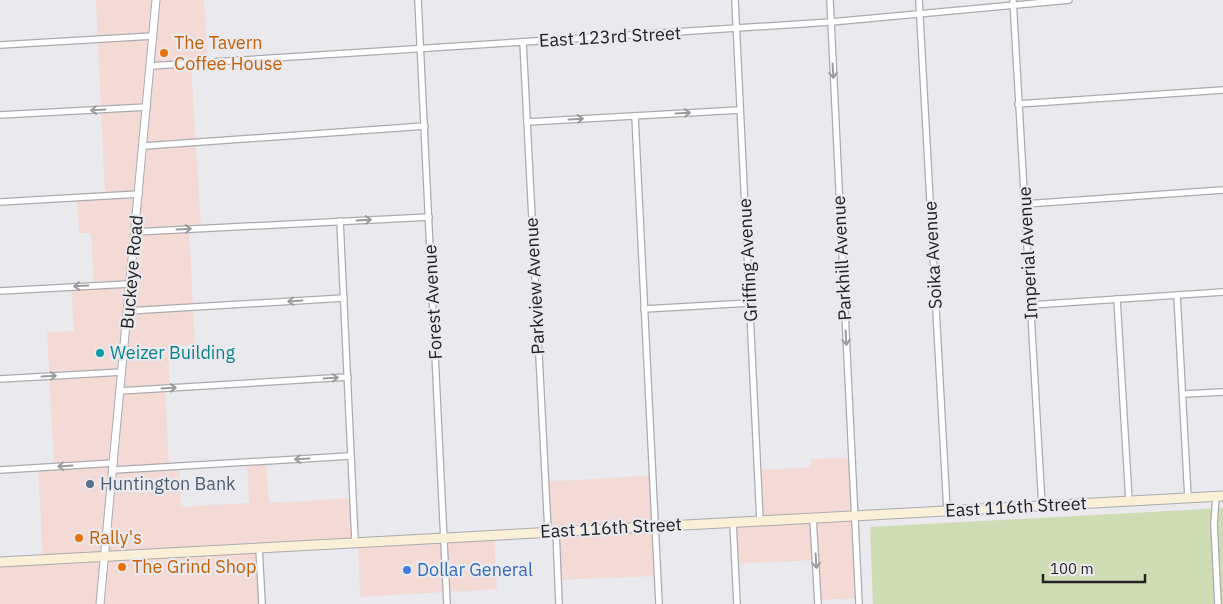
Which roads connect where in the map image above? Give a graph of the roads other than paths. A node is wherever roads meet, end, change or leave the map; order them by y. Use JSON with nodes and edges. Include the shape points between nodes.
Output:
{"nodes":[{"id":1,"x":156,"y":0,"type":"edge"},
{"id":2,"x":418,"y":0,"type":"edge"},
{"id":3,"x":735,"y":0,"type":"edge"},
{"id":4,"x":830,"y":0,"type":"edge"},
{"id":5,"x":919,"y":0,"type":"edge"},
{"id":6,"x":1069,"y":0,"type":"edge"},
{"id":7,"x":1013,"y":3,"type":"edge"},
{"id":8,"x":920,"y":14,"type":"junction"},
{"id":9,"x":831,"y":22,"type":"junction"},
{"id":10,"x":736,"y":29,"type":"junction"},
{"id":11,"x":153,"y":36,"type":"junction"},
{"id":12,"x":523,"y":42,"type":"junction"},
{"id":13,"x":0,"y":45,"type":"edge"},
{"id":14,"x":421,"y":49,"type":"junction"},
{"id":15,"x":150,"y":66,"type":"junction"},
{"id":16,"x":1223,"y":90,"type":"edge"},
{"id":17,"x":1018,"y":104,"type":"junction"},
{"id":18,"x":147,"y":107,"type":"junction"},
{"id":19,"x":740,"y":110,"type":"junction"},
{"id":20,"x":0,"y":115,"type":"edge"},
{"id":21,"x":635,"y":116,"type":"junction"},
{"id":22,"x":527,"y":122,"type":"junction"},
{"id":23,"x":425,"y":126,"type":"junction"},
{"id":24,"x":144,"y":146,"type":"junction"},
{"id":25,"x":1223,"y":190,"type":"edge"},
{"id":26,"x":139,"y":194,"type":"junction"},
{"id":27,"x":0,"y":202,"type":"edge"},
{"id":28,"x":1025,"y":204,"type":"junction"},
{"id":29,"x":429,"y":217,"type":"junction"},
{"id":30,"x":340,"y":221,"type":"junction"},
{"id":31,"x":135,"y":232,"type":"junction"},
{"id":32,"x":129,"y":284,"type":"junction"},
{"id":33,"x":0,"y":291,"type":"edge"},
{"id":34,"x":1223,"y":292,"type":"edge"},
{"id":35,"x":1177,"y":296,"type":"junction"},
{"id":36,"x":344,"y":298,"type":"junction"},
{"id":37,"x":1117,"y":299,"type":"junction"},
{"id":38,"x":750,"y":303,"type":"junction"},
{"id":39,"x":1031,"y":306,"type":"junction"},
{"id":40,"x":644,"y":309,"type":"junction"},
{"id":41,"x":128,"y":311,"type":"junction"},
{"id":42,"x":122,"y":372,"type":"junction"},
{"id":43,"x":348,"y":377,"type":"junction"},
{"id":44,"x":0,"y":379,"type":"edge"},
{"id":45,"x":120,"y":391,"type":"junction"},
{"id":46,"x":1223,"y":392,"type":"edge"},
{"id":47,"x":1184,"y":394,"type":"junction"},
{"id":48,"x":350,"y":456,"type":"junction"},
{"id":49,"x":114,"y":467,"type":"junction"},
{"id":50,"x":0,"y":470,"type":"edge"},
{"id":51,"x":1219,"y":497,"type":"edge"},
{"id":52,"x":1188,"y":498,"type":"junction"},
{"id":53,"x":1129,"y":501,"type":"junction"},
{"id":54,"x":1042,"y":506,"type":"junction"},
{"id":55,"x":947,"y":510,"type":"junction"},
{"id":56,"x":854,"y":516,"type":"junction"},
{"id":57,"x":813,"y":518,"type":"junction"},
{"id":58,"x":760,"y":521,"type":"junction"},
{"id":59,"x":733,"y":522,"type":"junction"},
{"id":60,"x":656,"y":525,"type":"junction"},
{"id":61,"x":552,"y":531,"type":"junction"},
{"id":62,"x":444,"y":536,"type":"junction"},
{"id":63,"x":355,"y":541,"type":"junction"},
{"id":64,"x":259,"y":547,"type":"junction"},
{"id":65,"x":104,"y":557,"type":"junction"},
{"id":66,"x":0,"y":562,"type":"edge"},
{"id":67,"x":100,"y":604,"type":"edge"},
{"id":68,"x":262,"y":604,"type":"edge"},
{"id":69,"x":448,"y":604,"type":"edge"},
{"id":70,"x":559,"y":604,"type":"edge"},
{"id":71,"x":659,"y":604,"type":"edge"},
{"id":72,"x":737,"y":604,"type":"edge"},
{"id":73,"x":818,"y":604,"type":"edge"},
{"id":74,"x":859,"y":604,"type":"edge"},
{"id":75,"x":1218,"y":604,"type":"edge"}],
"edges":[{"from":1,"to":11,"type":"street","name":"Buckeye Road"},
{"from":2,"to":14,"type":"street","name":"Forest Avenue"},
{"from":3,"to":10,"type":"street","name":"Griffing Avenue"},
{"from":4,"to":9,"type":"street","name":"Parkhill Avenue"},
{"from":5,"to":8,"type":"street","name":"Soika Avenue"},
{"from":6,"to":7,"type":"street","name":"East 123rd Street"},
{"from":7,"to":8,"type":"street","name":"East 123rd Street"},
{"from":7,"to":17,"type":"street","name":"Imperial Avenue"},
{"from":8,"to":9,"type":"street","name":"East 123rd Street"},
{"from":8,"to":55,"type":"street","name":"Soika Avenue"},
{"from":9,"to":10,"type":"street","name":"East 123rd Street"},
{"from":9,"to":56,"type":"street","name":"Parkhill Avenue","one_way":true},
{"from":10,"to":12,"type":"street","name":"East 123rd Street"},
{"from":10,"to":19,"type":"street","name":"Griffing Avenue"},
{"from":11,"to":13,"type":"street"},
{"from":11,"to":15,"type":"street","name":"Buckeye Road"},
{"from":12,"to":14,"type":"street","name":"East 123rd Street"},
{"from":12,"to":22,"type":"street","name":"Parkview Avenue"},
{"from":14,"to":15,"type":"street","name":"East 123rd Street"},
{"from":14,"to":23,"type":"street","name":"Forest Avenue"},
{"from":15,"to":18,"type":"street","name":"Buckeye Road"},
{"from":16,"to":17,"type":"street"},
{"from":17,"to":28,"type":"street","name":"Imperial Avenue"},
{"from":18,"to":20,"type":"street","one_way":true},
{"from":18,"to":24,"type":"street","name":"Buckeye Road"},
{"from":21,"to":19,"type":"street","one_way":true},
{"from":19,"to":38,"type":"street","name":"Griffing Avenue"},
{"from":22,"to":21,"type":"street","one_way":true},
{"from":21,"to":40,"type":"street"},
{"from":22,"to":61,"type":"street","name":"Parkview Avenue"},
{"from":23,"to":24,"type":"street"},
{"from":23,"to":29,"type":"street","name":"Forest Avenue"},
{"from":24,"to":26,"type":"street","name":"Buckeye Road"},
{"from":25,"to":28,"type":"street"},
{"from":26,"to":27,"type":"street"},
{"from":26,"to":31,"type":"street","name":"Buckeye Road"},
{"from":28,"to":39,"type":"street","name":"Imperial Avenue"},
{"from":30,"to":29,"type":"street","one_way":true},
{"from":29,"to":62,"type":"street","name":"Forest Avenue"},
{"from":31,"to":30,"type":"street","one_way":true},
{"from":30,"to":36,"type":"street"},
{"from":31,"to":32,"type":"street","name":"Buckeye Road"},
{"from":32,"to":33,"type":"street","one_way":true},
{"from":32,"to":41,"type":"street","name":"Buckeye Road"},
{"from":34,"to":35,"type":"street"},
{"from":35,"to":37,"type":"street"},
{"from":35,"to":47,"type":"street"},
{"from":36,"to":41,"type":"street","one_way":true},
{"from":36,"to":43,"type":"street"},
{"from":37,"to":39,"type":"street"},
{"from":37,"to":53,"type":"street"},
{"from":38,"to":40,"type":"street"},
{"from":38,"to":58,"type":"street","name":"Griffing Avenue"},
{"from":39,"to":54,"type":"street","name":"Imperial Avenue"},
{"from":40,"to":60,"type":"street"},
{"from":41,"to":42,"type":"street","name":"Buckeye Road"},
{"from":44,"to":42,"type":"street","one_way":true},
{"from":42,"to":45,"type":"street","name":"Buckeye Road"},
{"from":45,"to":43,"type":"street","one_way":true},
{"from":43,"to":48,"type":"street"},
{"from":45,"to":49,"type":"street","name":"Buckeye Road"},
{"from":46,"to":47,"type":"street"},
{"from":47,"to":52,"type":"street"},
{"from":48,"to":49,"type":"street","one_way":true},
{"from":48,"to":63,"type":"street"},
{"from":49,"to":50,"type":"street","one_way":true},
{"from":49,"to":65,"type":"street","name":"Buckeye Road"},
{"from":51,"to":52,"type":"main road","name":"East 116th Street"},
{"from":51,"to":75,"type":"street","via":[[1214,524]]},
{"from":52,"to":53,"type":"main road","name":"East 116th Street"},
{"from":53,"to":54,"type":"main road","name":"East 116th Street"},
{"from":54,"to":55,"type":"main road","name":"East 116th Street"},
{"from":55,"to":56,"type":"main road","name":"East 116th Street"},
{"from":56,"to":57,"type":"main road","name":"East 116th Street"},
{"from":56,"to":74,"type":"street","name":"Parkhill Avenue"},
{"from":57,"to":58,"type":"main road","name":"East 116th Street"},
{"from":57,"to":73,"type":"street","one_way":true},
{"from":58,"to":59,"type":"main road","name":"East 116th Street"},
{"from":59,"to":60,"type":"main road","name":"East 116th Street"},
{"from":59,"to":72,"type":"street"},
{"from":60,"to":61,"type":"main road","name":"East 116th Street"},
{"from":60,"to":71,"type":"street"},
{"from":61,"to":62,"type":"main road","name":"East 116th Street"},
{"from":61,"to":70,"type":"street","name":"Parkview Avenue"},
{"from":62,"to":63,"type":"main road","name":"East 116th Street"},
{"from":62,"to":69,"type":"street","name":"Forest Avenue"},
{"from":63,"to":64,"type":"main road","name":"East 116th Street"},
{"from":64,"to":65,"type":"main road","name":"East 116th Street"},
{"from":64,"to":68,"type":"street"},
{"from":65,"to":66,"type":"main road","name":"East 116th Street"},
{"from":65,"to":67,"type":"street","name":"Buckeye Road"}]}
